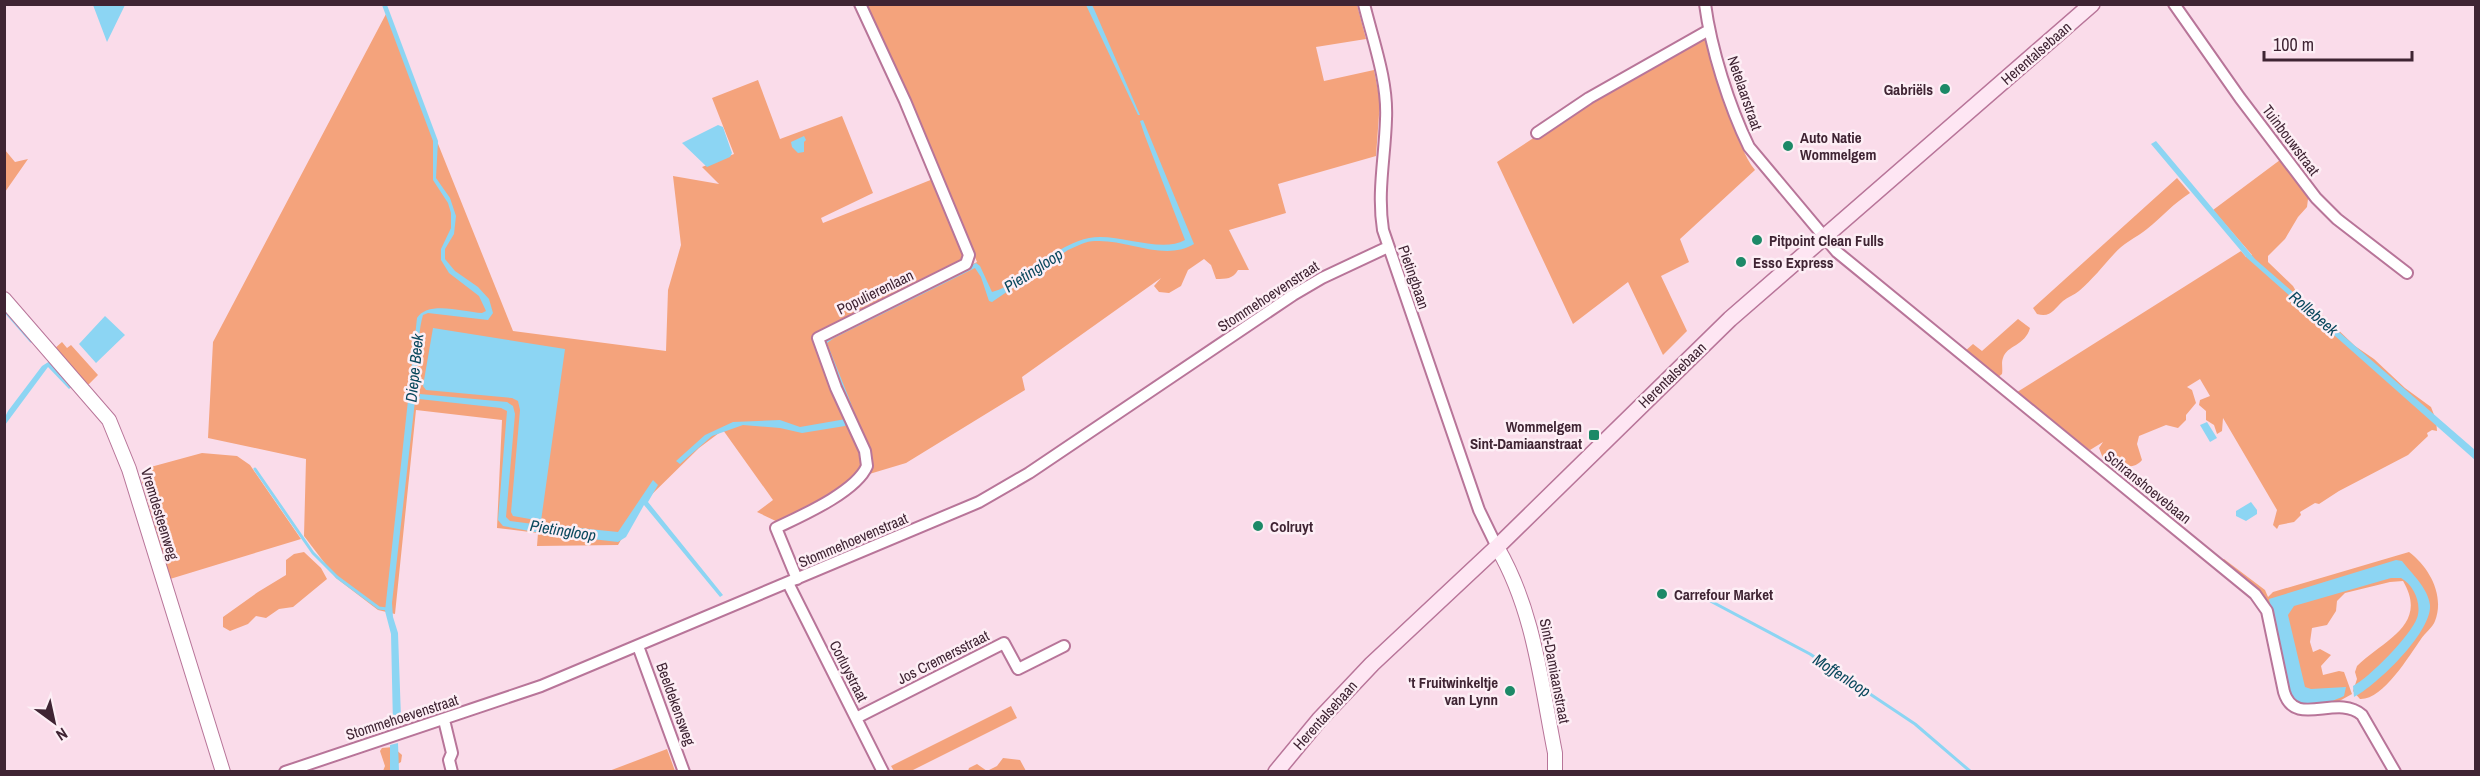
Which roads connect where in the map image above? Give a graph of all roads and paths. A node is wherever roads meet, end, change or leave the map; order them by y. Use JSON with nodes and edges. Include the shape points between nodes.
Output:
{"nodes":[{"id":1,"x":860,"y":4,"type":"edge"},
{"id":2,"x":1364,"y":4,"type":"edge"},
{"id":3,"x":1705,"y":4,"type":"edge"},
{"id":4,"x":2092,"y":4,"type":"edge"},
{"id":5,"x":2174,"y":4,"type":"edge"},
{"id":6,"x":1709,"y":30,"type":"junction"},
{"id":7,"x":1537,"y":133,"type":"dead end"},
{"id":8,"x":1825,"y":236,"type":"junction"},
{"id":9,"x":1388,"y":247,"type":"junction"},
{"id":10,"x":2407,"y":273,"type":"dead end"},
{"id":11,"x":4,"y":299,"type":"edge"},
{"id":12,"x":1497,"y":547,"type":"junction"},
{"id":13,"x":792,"y":581,"type":"junction"},
{"id":14,"x":638,"y":646,"type":"junction"},
{"id":15,"x":1064,"y":646,"type":"dead end"},
{"id":16,"x":856,"y":718,"type":"junction"},
{"id":17,"x":444,"y":720,"type":"junction"},
{"id":18,"x":223,"y":771,"type":"edge"},
{"id":19,"x":285,"y":771,"type":"edge"},
{"id":20,"x":452,"y":771,"type":"edge"},
{"id":21,"x":684,"y":771,"type":"edge"},
{"id":22,"x":883,"y":771,"type":"edge"},
{"id":23,"x":1276,"y":771,"type":"edge"},
{"id":24,"x":1555,"y":771,"type":"edge"},
{"id":25,"x":2395,"y":771,"type":"edge"}],
"edges":[{"from":1,"to":13,"type":"street","name":"Populierenlaan","via":[[969,255],[966,264],[818,338],[865,451],[867,466],[864,473],[824,504],[776,528]]},
{"from":2,"to":9,"type":"street","name":"Pietingbaan","via":[[1386,100],[1379,196]]},
{"from":3,"to":6,"type":"street","name":"Netelaarstraat"},
{"from":4,"to":8,"type":"main road","name":"Herentalsebaan"},
{"from":5,"to":10,"type":"street","name":"Tuinbouwstraat","via":[[2316,198]]},
{"from":6,"to":7,"type":"street"},
{"from":6,"to":8,"type":"street","name":"Netelaarstraat","via":[[1749,147]]},
{"from":8,"to":12,"type":"main road","name":"Herentalsebaan","via":[[1730,319]]},
{"from":8,"to":25,"type":"street","name":"Schranshoevebaan","via":[[1838,252],[1920,321],[2255,594],[2266,611],[2289,704],[2301,710],[2348,706],[2356,710]]},
{"from":9,"to":12,"type":"street","name":"Pietingbaan","via":[[1479,510]]},
{"from":9,"to":13,"type":"street","name":"Stommehoevenstraat","via":[[1293,295],[1006,488]]},
{"from":11,"to":18,"type":"street","name":"Vremdesteenweg","via":[[114,430]]},
{"from":12,"to":23,"type":"main road","name":"Herentalsebaan","via":[[1350,686]]},
{"from":12,"to":24,"type":"street","name":"Sint-Damiaanstraat","via":[[1511,571],[1531,627]]},
{"from":13,"to":14,"type":"street","name":"Stommehoevenstraat"},
{"from":13,"to":16,"type":"street","name":"Corluystraat"},
{"from":14,"to":17,"type":"street","name":"Stommehoevenstraat"},
{"from":14,"to":21,"type":"street","name":"Beeldekensweg"},
{"from":15,"to":16,"type":"street","name":"Jos Cremersstraat","via":[[1018,669],[1004,643]]},
{"from":16,"to":22,"type":"street","name":"Corluystraat"},
{"from":17,"to":19,"type":"street","name":"Stommehoevenstraat"},
{"from":17,"to":20,"type":"street"}]}
